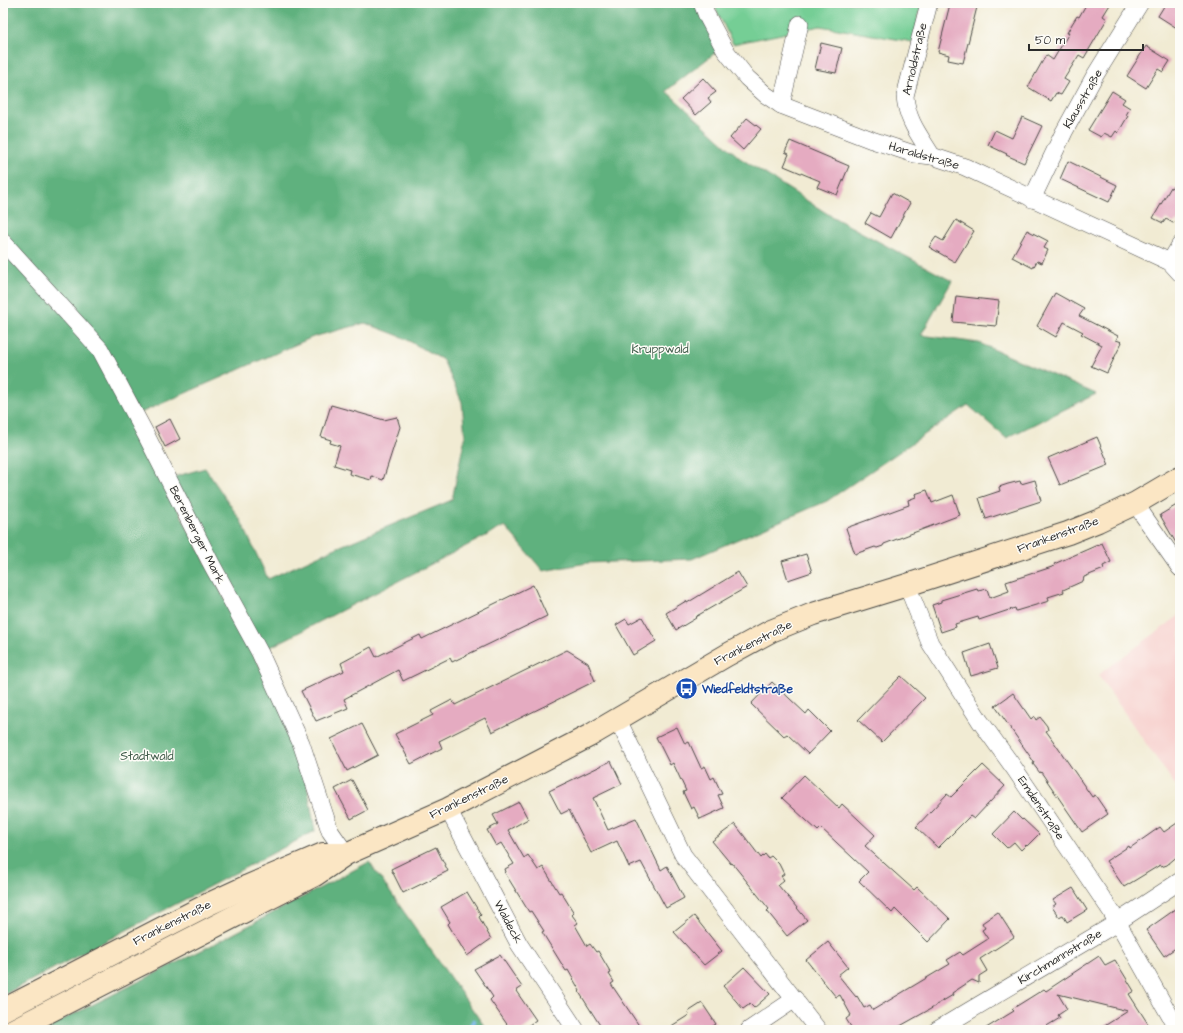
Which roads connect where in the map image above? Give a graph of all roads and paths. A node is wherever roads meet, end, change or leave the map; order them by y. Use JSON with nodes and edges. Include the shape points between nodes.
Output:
{"nodes":[{"id":1,"x":702,"y":3,"type":"edge"},
{"id":2,"x":929,"y":3,"type":"edge"},
{"id":3,"x":1140,"y":3,"type":"edge"},
{"id":4,"x":800,"y":24,"type":"dead end"},
{"id":5,"x":780,"y":105,"type":"junction"},
{"id":6,"x":932,"y":156,"type":"junction"},
{"id":7,"x":1032,"y":199,"type":"junction"},
{"id":8,"x":3,"y":242,"type":"edge"},
{"id":9,"x":1180,"y":245,"type":"edge"},
{"id":10,"x":1175,"y":268,"type":"edge"},
{"id":11,"x":1180,"y":477,"type":"edge"},
{"id":12,"x":1136,"y":503,"type":"junction"},
{"id":13,"x":1180,"y":568,"type":"edge"},
{"id":14,"x":907,"y":585,"type":"junction"},
{"id":15,"x":618,"y":720,"type":"junction"},
{"id":16,"x":448,"y":809,"type":"junction"},
{"id":17,"x":346,"y":854,"type":"junction"},
{"id":18,"x":1180,"y":881,"type":"edge"},
{"id":19,"x":1118,"y":922,"type":"junction"},
{"id":20,"x":795,"y":999,"type":"junction"},
{"id":21,"x":3,"y":1010,"type":"edge"},
{"id":22,"x":12,"y":1030,"type":"edge"},
{"id":23,"x":576,"y":1030,"type":"edge"},
{"id":24,"x":749,"y":1030,"type":"edge"},
{"id":25,"x":818,"y":1030,"type":"edge"},
{"id":26,"x":937,"y":1030,"type":"edge"},
{"id":27,"x":1178,"y":1030,"type":"edge"}],
"edges":[{"from":1,"to":5,"type":"street","name":"Haraldstraße","via":[[725,50],[747,78]]},
{"from":2,"to":6,"type":"street","name":"Arnoldstraße","via":[[905,96],[910,120]]},
{"from":3,"to":7,"type":"street","name":"Klausstraße","via":[[1094,77]]},
{"from":4,"to":5,"type":"street"},
{"from":5,"to":6,"type":"street","name":"Haraldstraße","via":[[872,140],[914,154]]},
{"from":6,"to":7,"type":"street","name":"Haraldstraße","via":[[965,168]]},
{"from":7,"to":10,"type":"street","name":"Haraldstraße"},
{"from":8,"to":17,"type":"street","name":"Berenberger Mark","via":[[100,349],[260,653],[302,743],[330,831]]},
{"from":9,"to":10,"type":"street"},
{"from":11,"to":12,"type":"main road","name":"Frankenstraße"},
{"from":12,"to":13,"type":"street"},
{"from":12,"to":14,"type":"main road","name":"Frankenstraße","via":[[1068,533]]},
{"from":14,"to":15,"type":"main road","name":"Frankenstraße","via":[[771,630]]},
{"from":14,"to":19,"type":"street","name":"Emdenstraße","via":[[930,643],[980,721]]},
{"from":15,"to":16,"type":"main road","name":"Frankenstraße"},
{"from":15,"to":20,"type":"street","via":[[683,855]]},
{"from":16,"to":17,"type":"main road","name":"Frankenstraße"},
{"from":16,"to":23,"type":"street","name":"Waldeck","via":[[519,944]]},
{"from":17,"to":21,"type":"main road","name":"Frankenstraße","via":[[324,854],[248,886]]},
{"from":17,"to":22,"type":"main road","name":"Frankenstraße","via":[[315,875]]},
{"from":18,"to":19,"type":"street","name":"Kirchmannstraße"},
{"from":19,"to":26,"type":"street","name":"Kirchmannstraße"},
{"from":19,"to":27,"type":"street","name":"Emdenstraße"},
{"from":20,"to":24,"type":"street"},
{"from":20,"to":25,"type":"street"}]}
